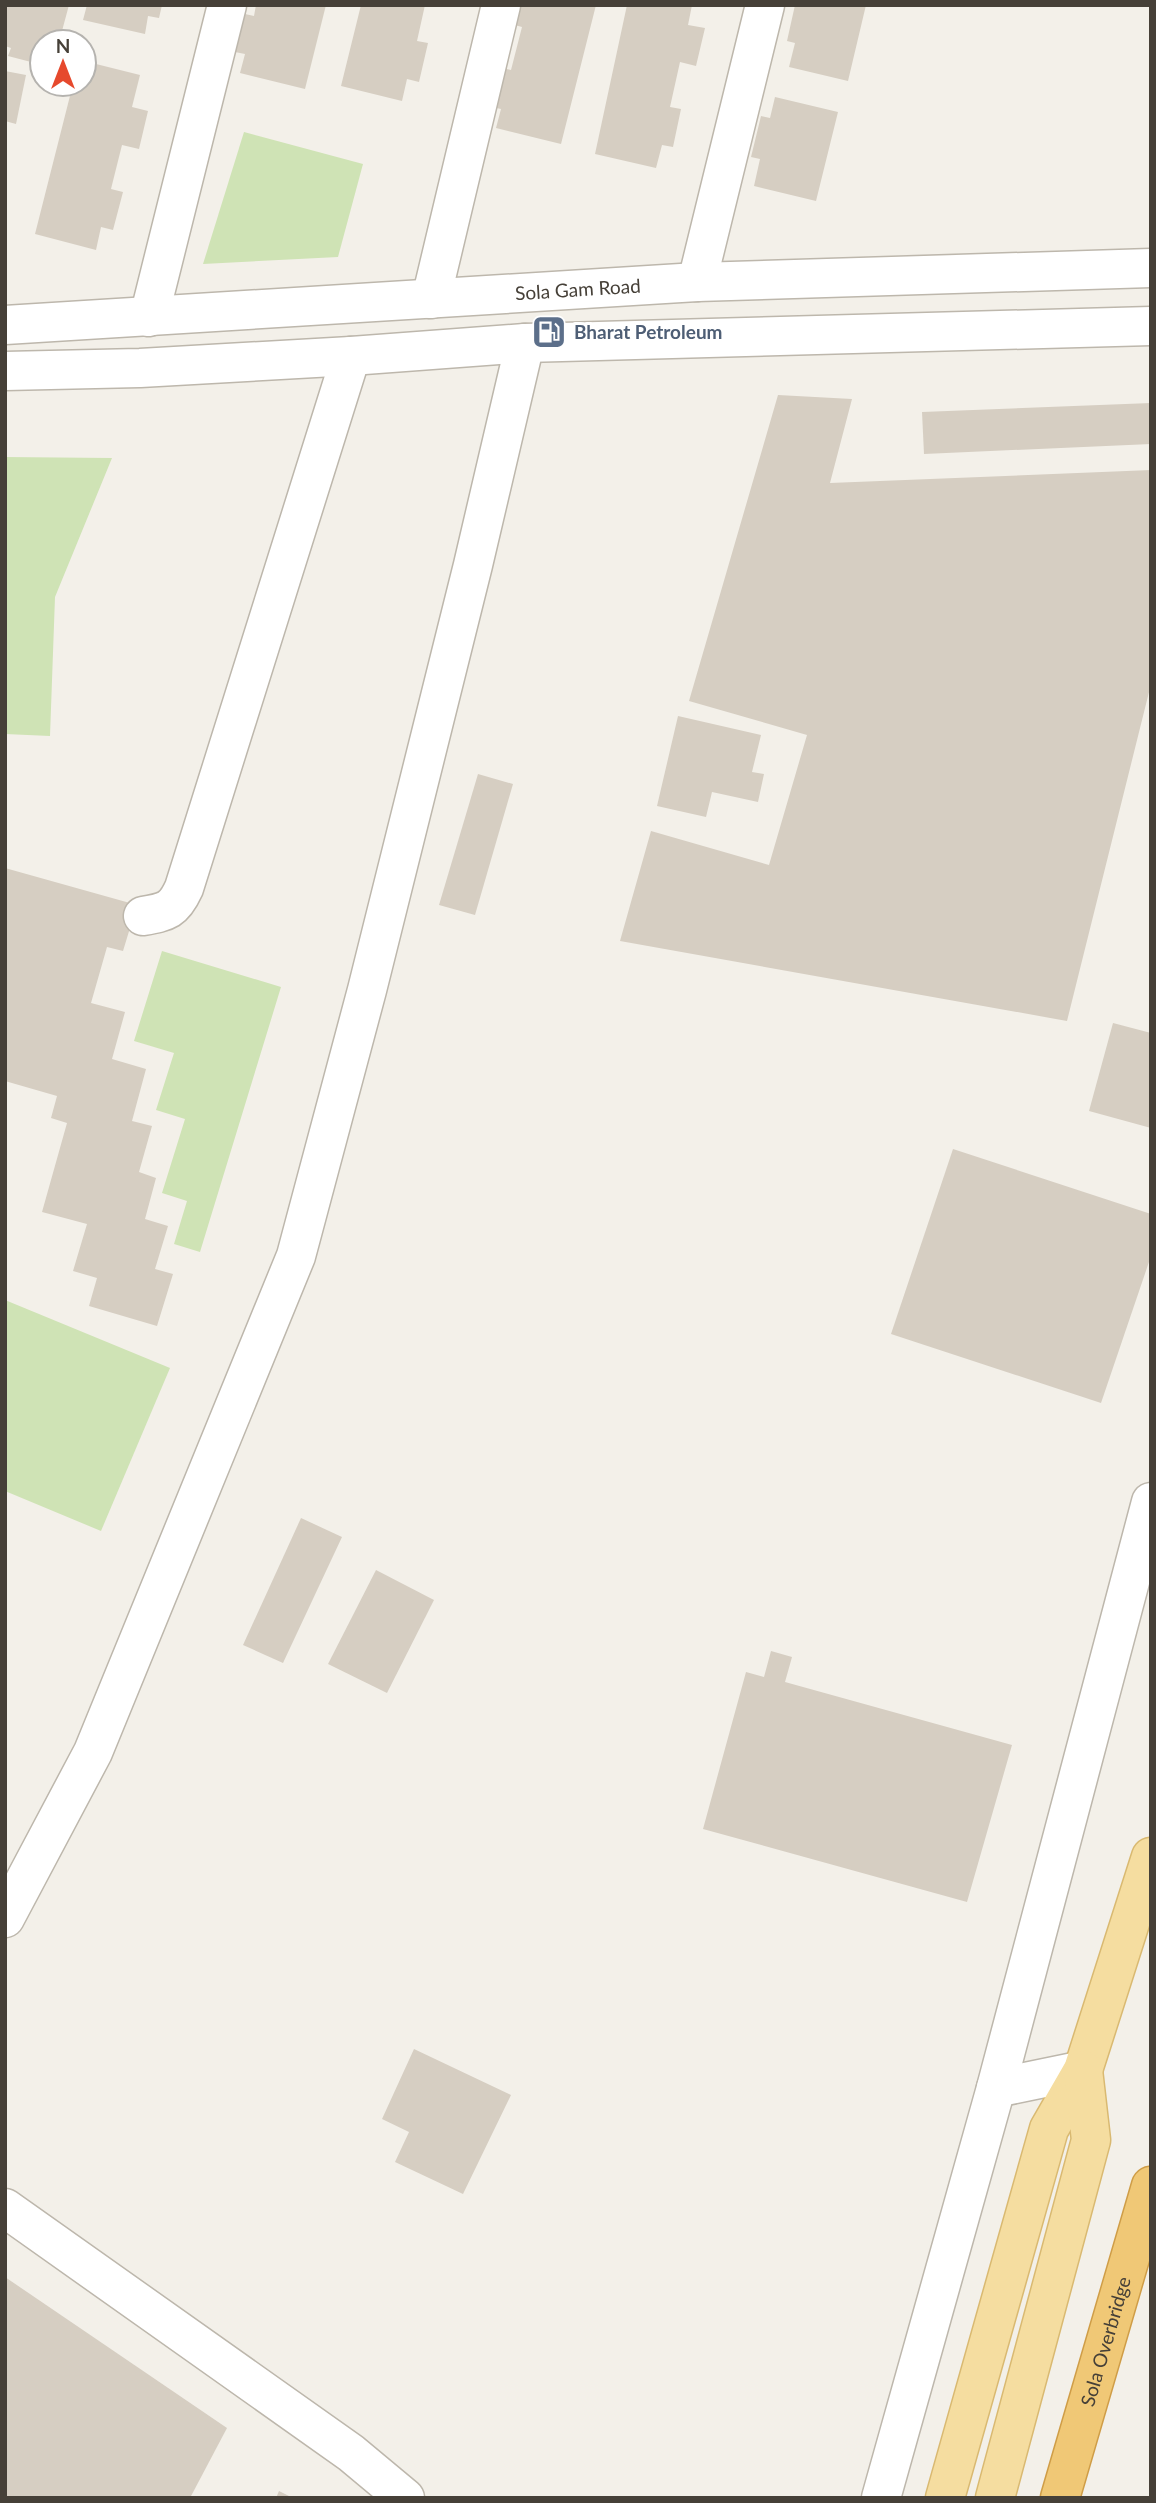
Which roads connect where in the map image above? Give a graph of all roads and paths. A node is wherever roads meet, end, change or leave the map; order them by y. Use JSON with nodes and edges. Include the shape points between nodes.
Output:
{"nodes":[{"id":1,"x":227,"y":5,"type":"edge"},
{"id":2,"x":501,"y":5,"type":"edge"},
{"id":3,"x":765,"y":5,"type":"edge"},
{"id":4,"x":1151,"y":268,"type":"edge"},
{"id":5,"x":698,"y":282,"type":"junction"},
{"id":6,"x":431,"y":299,"type":"junction"},
{"id":7,"x":149,"y":317,"type":"junction"},
{"id":8,"x":5,"y":325,"type":"edge"},
{"id":9,"x":1151,"y":326,"type":"edge"},
{"id":10,"x":525,"y":342,"type":"junction"},
{"id":11,"x":351,"y":356,"type":"junction"},
{"id":12,"x":5,"y":371,"type":"edge"},
{"id":13,"x":143,"y":916,"type":"dead end"},
{"id":14,"x":1151,"y":1502,"type":"edge"},
{"id":15,"x":1151,"y":1857,"type":"edge"},
{"id":16,"x":5,"y":1918,"type":"edge"},
{"id":17,"x":1083,"y":2070,"type":"junction"},
{"id":18,"x":996,"y":2088,"type":"junction"},
{"id":19,"x":1151,"y":2186,"type":"edge"},
{"id":20,"x":5,"y":2208,"type":"edge"},
{"id":21,"x":405,"y":2498,"type":"edge"},
{"id":22,"x":881,"y":2498,"type":"edge"},
{"id":23,"x":945,"y":2498,"type":"edge"},
{"id":24,"x":995,"y":2498,"type":"edge"},
{"id":25,"x":1060,"y":2498,"type":"edge"}],
"edges":[{"from":1,"to":7,"type":"street"},
{"from":2,"to":6,"type":"street"},
{"from":3,"to":5,"type":"street"},
{"from":4,"to":5,"type":"street","name":"Sola Gam Road"},
{"from":5,"to":6,"type":"street","name":"Sola Gam Road"},
{"from":6,"to":7,"type":"street","name":"Sola Gam Road"},
{"from":7,"to":8,"type":"street","name":"Sola Gam Road"},
{"from":9,"to":10,"type":"street"},
{"from":10,"to":11,"type":"street"},
{"from":10,"to":16,"type":"street","via":[[367,990],[296,1256],[93,1752]]},
{"from":11,"to":12,"type":"street"},
{"from":11,"to":13,"type":"street","via":[[184,888],[166,912]]},
{"from":14,"to":18,"type":"street"},
{"from":15,"to":17,"type":"main road"},
{"from":17,"to":18,"type":"street"},
{"from":17,"to":23,"type":"main road","via":[[1049,2129]]},
{"from":17,"to":24,"type":"main road","via":[[1091,2140]]},
{"from":18,"to":22,"type":"street"},
{"from":19,"to":25,"type":"highway","name":"Sola Overbridge"},
{"from":20,"to":21,"type":"street","via":[[351,2454]]}]}
